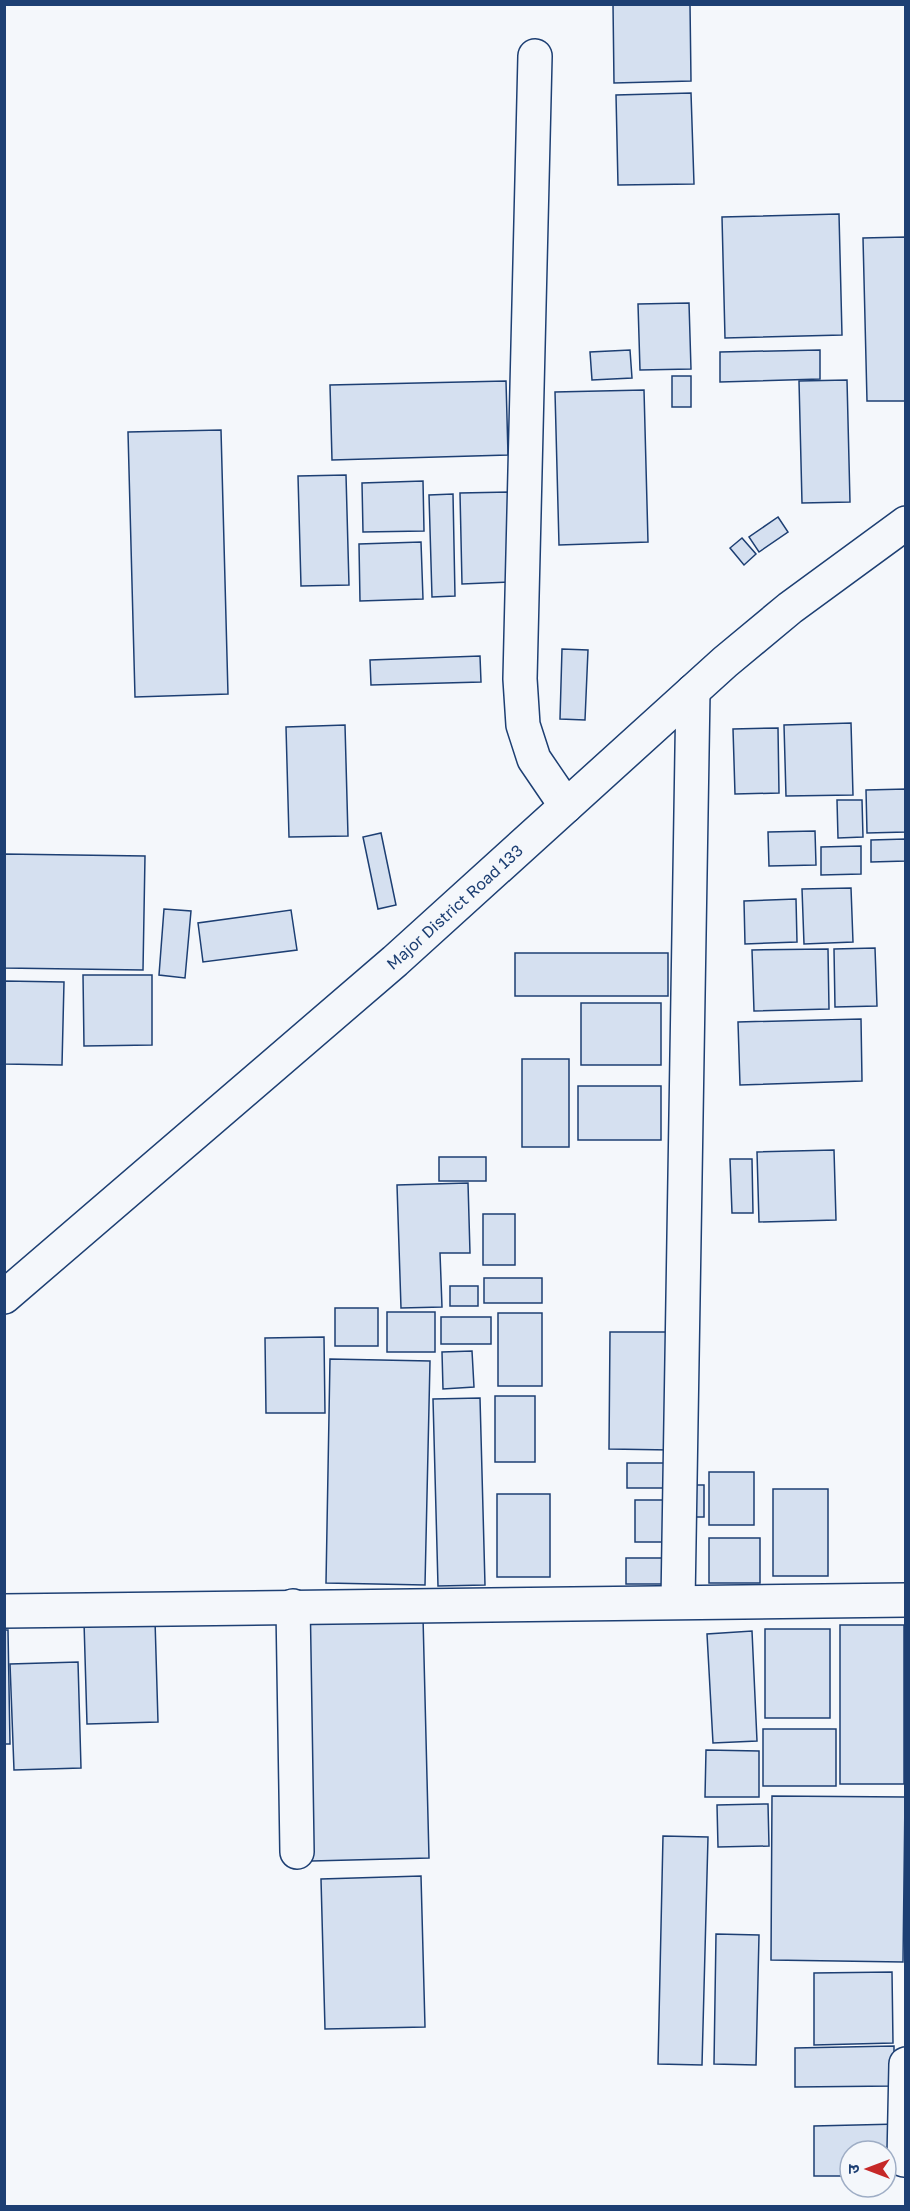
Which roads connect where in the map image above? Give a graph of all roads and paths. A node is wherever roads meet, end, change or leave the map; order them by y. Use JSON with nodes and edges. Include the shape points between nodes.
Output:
{"nodes":[{"id":1,"x":535,"y":56,"type":"dead end"},
{"id":2,"x":906,"y":523,"type":"edge"},
{"id":3,"x":693,"y":691,"type":"junction"},
{"id":4,"x":566,"y":806,"type":"junction"},
{"id":5,"x":4,"y":1296,"type":"edge"},
{"id":6,"x":906,"y":1600,"type":"edge"},
{"id":7,"x":678,"y":1602,"type":"junction"},
{"id":8,"x":293,"y":1606,"type":"junction"},
{"id":9,"x":4,"y":1611,"type":"edge"},
{"id":10,"x":297,"y":1852,"type":"dead end"},
{"id":11,"x":906,"y":2064,"type":"edge"},
{"id":12,"x":904,"y":2160,"type":"dead end"}],
"edges":[{"from":1,"to":4,"type":"street","via":[[520,679],[523,725],[534,759]]},
{"from":2,"to":3,"type":"street","name":"Major District Road 133","via":[[790,608]]},
{"from":3,"to":4,"type":"street","name":"Major District Road 133"},
{"from":3,"to":7,"type":"street"},
{"from":4,"to":5,"type":"street","name":"Major District Road 133","via":[[395,960]]},
{"from":6,"to":7,"type":"street"},
{"from":7,"to":8,"type":"street"},
{"from":8,"to":9,"type":"street"},
{"from":8,"to":10,"type":"street"},
{"from":11,"to":12,"type":"street"}]}
